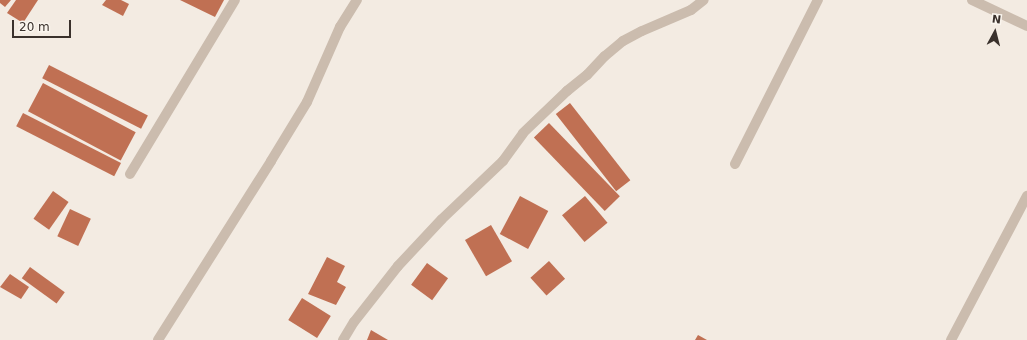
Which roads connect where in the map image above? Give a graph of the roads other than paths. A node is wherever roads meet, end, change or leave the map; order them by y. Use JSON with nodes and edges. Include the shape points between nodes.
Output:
{"nodes":[{"id":1,"x":236,"y":0,"type":"edge"},
{"id":2,"x":357,"y":0,"type":"edge"},
{"id":3,"x":704,"y":0,"type":"edge"},
{"id":4,"x":818,"y":0,"type":"edge"},
{"id":5,"x":972,"y":0,"type":"edge"},
{"id":6,"x":1027,"y":26,"type":"edge"},
{"id":7,"x":736,"y":164,"type":"dead end"},
{"id":8,"x":130,"y":174,"type":"dead end"},
{"id":9,"x":1027,"y":196,"type":"edge"},
{"id":10,"x":158,"y":340,"type":"edge"},
{"id":11,"x":343,"y":340,"type":"edge"},
{"id":12,"x":951,"y":340,"type":"edge"}],
"edges":[{"from":1,"to":8,"type":"street"},
{"from":2,"to":10,"type":"street","via":[[340,27],[306,102]]},
{"from":3,"to":11,"type":"street","via":[[691,10],[623,41],[567,91],[523,133],[503,161],[442,219],[398,266]]},
{"from":4,"to":7,"type":"street"},
{"from":5,"to":6,"type":"street"},
{"from":9,"to":12,"type":"street"}]}
